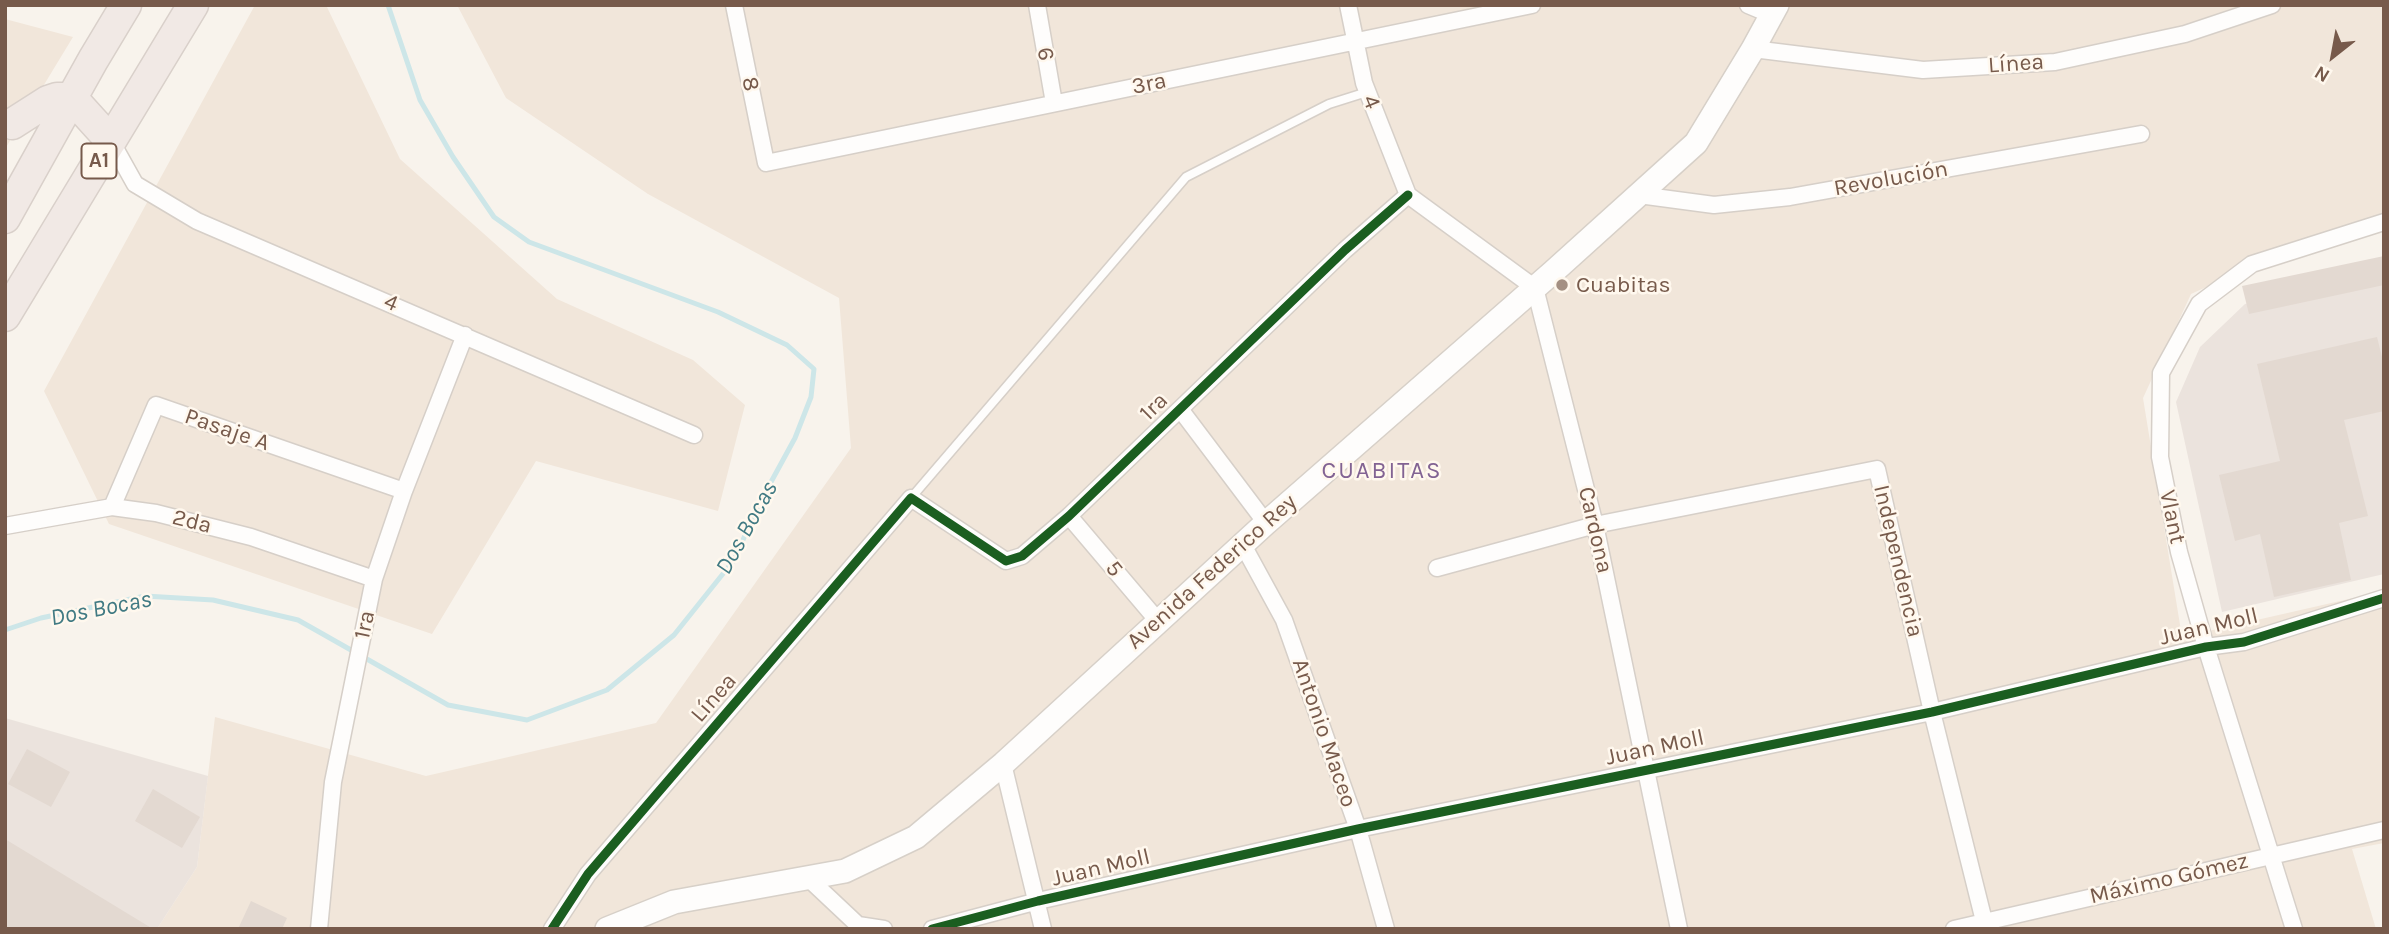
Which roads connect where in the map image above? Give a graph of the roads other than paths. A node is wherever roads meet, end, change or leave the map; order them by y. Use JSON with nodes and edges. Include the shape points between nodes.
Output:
{"nodes":[{"id":1,"x":127,"y":5,"type":"edge"},
{"id":2,"x":193,"y":5,"type":"edge"},
{"id":3,"x":734,"y":5,"type":"edge"},
{"id":4,"x":1037,"y":5,"type":"edge"},
{"id":5,"x":1348,"y":5,"type":"edge"},
{"id":6,"x":1532,"y":5,"type":"edge"},
{"id":7,"x":1748,"y":5,"type":"edge"},
{"id":8,"x":2272,"y":5,"type":"edge"},
{"id":9,"x":1774,"y":10,"type":"edge"},
{"id":10,"x":1356,"y":41,"type":"junction"},
{"id":11,"x":1753,"y":49,"type":"junction"},
{"id":12,"x":93,"y":60,"type":"junction"},
{"id":13,"x":1367,"y":92,"type":"junction"},
{"id":14,"x":72,"y":98,"type":"junction"},
{"id":15,"x":1054,"y":103,"type":"junction"},
{"id":16,"x":8,"y":128,"type":"edge"},
{"id":17,"x":2141,"y":134,"type":"dead end"},
{"id":18,"x":111,"y":141,"type":"junction"},
{"id":19,"x":766,"y":163,"type":"joint"},
{"id":20,"x":1408,"y":195,"type":"junction"},
{"id":21,"x":1639,"y":195,"type":"junction"},
{"id":22,"x":5,"y":218,"type":"edge"},
{"id":23,"x":2384,"y":222,"type":"edge"},
{"id":24,"x":1535,"y":288,"type":"junction"},
{"id":25,"x":5,"y":316,"type":"edge"},
{"id":26,"x":465,"y":335,"type":"junction"},
{"id":27,"x":1180,"y":409,"type":"junction"},
{"id":28,"x":694,"y":435,"type":"dead end"},
{"id":29,"x":404,"y":491,"type":"junction"},
{"id":30,"x":911,"y":498,"type":"junction"},
{"id":31,"x":111,"y":507,"type":"junction"},
{"id":32,"x":1069,"y":516,"type":"junction"},
{"id":33,"x":1266,"y":523,"type":"junction"},
{"id":34,"x":5,"y":526,"type":"edge"},
{"id":35,"x":1595,"y":526,"type":"junction"},
{"id":36,"x":1243,"y":545,"type":"junction"},
{"id":37,"x":1437,"y":568,"type":"dead end"},
{"id":38,"x":374,"y":579,"type":"junction"},
{"id":39,"x":2384,"y":598,"type":"edge"},
{"id":40,"x":1158,"y":621,"type":"junction"},
{"id":41,"x":2206,"y":647,"type":"junction"},
{"id":42,"x":1932,"y":712,"type":"junction"},
{"id":43,"x":1003,"y":764,"type":"junction"},
{"id":44,"x":1644,"y":770,"type":"junction"},
{"id":45,"x":1359,"y":829,"type":"junction"},
{"id":46,"x":2384,"y":830,"type":"edge"},
{"id":47,"x":2271,"y":855,"type":"junction"},
{"id":48,"x":808,"y":878,"type":"junction"},
{"id":49,"x":1038,"y":901,"type":"junction"},
{"id":50,"x":1985,"y":925,"type":"edge"},
{"id":51,"x":319,"y":929,"type":"edge"},
{"id":52,"x":552,"y":929,"type":"edge"},
{"id":53,"x":607,"y":929,"type":"edge"},
{"id":54,"x":884,"y":929,"type":"edge"},
{"id":55,"x":932,"y":929,"type":"edge"},
{"id":56,"x":1043,"y":929,"type":"edge"},
{"id":57,"x":1386,"y":929,"type":"edge"},
{"id":58,"x":1679,"y":929,"type":"edge"},
{"id":59,"x":1954,"y":929,"type":"edge"},
{"id":60,"x":2294,"y":929,"type":"edge"}],
"edges":[{"from":1,"to":12,"type":"highway","number":"A1"},
{"from":2,"to":18,"type":"highway","number":"A1"},
{"from":3,"to":19,"type":"street","name":"8"},
{"from":4,"to":15,"type":"street","name":"6"},
{"from":5,"to":10,"type":"street","name":"4"},
{"from":6,"to":10,"type":"street","name":"3ra"},
{"from":7,"to":9,"type":"street"},
{"from":8,"to":11,"type":"street","name":"Línea","via":[[2186,34],[2055,62],[1923,70]]},
{"from":9,"to":11,"type":"main road","name":"Avenida Federico Rey"},
{"from":10,"to":13,"type":"street","name":"4"},
{"from":10,"to":15,"type":"street","name":"3ra"},
{"from":11,"to":21,"type":"main road","name":"Avenida Federico Rey","via":[[1696,143]]},
{"from":12,"to":14,"type":"highway","number":"A1"},
{"from":12,"to":16,"type":"highway","via":[[58,75]]},
{"from":13,"to":20,"type":"street","name":"4"},
{"from":13,"to":30,"type":"lane","via":[[1329,104],[1186,177]]},
{"from":14,"to":16,"type":"highway","via":[[48,101]]},
{"from":14,"to":18,"type":"highway"},
{"from":14,"to":22,"type":"highway","number":"A1"},
{"from":15,"to":19,"type":"street","name":"3ra"},
{"from":17,"to":21,"type":"street","name":"Revolución","via":[[1790,197],[1714,205]]},
{"from":18,"to":25,"type":"highway","number":"A1"},
{"from":18,"to":26,"type":"street","name":"4","via":[[135,184],[197,221]]},
{"from":20,"to":24,"type":"street"},
{"from":20,"to":27,"type":"street","name":"1ra"},
{"from":21,"to":24,"type":"main road","name":"Avenida Federico Rey"},
{"from":23,"to":41,"type":"street","name":"Vlant","via":[[2252,264],[2199,304],[2161,373],[2160,457],[2179,552]]},
{"from":24,"to":33,"type":"main road","name":"Avenida Federico Rey"},
{"from":24,"to":35,"type":"street","name":"Cardona"},
{"from":26,"to":28,"type":"street","name":"4"},
{"from":26,"to":29,"type":"street","name":"1ra"},
{"from":27,"to":32,"type":"street","name":"1ra"},
{"from":27,"to":33,"type":"street"},
{"from":29,"to":31,"type":"street","name":"Pasaje A","via":[[156,405]]},
{"from":29,"to":38,"type":"street","name":"1ra"},
{"from":30,"to":32,"type":"street","name":"1ra","via":[[1006,561],[1022,556]]},
{"from":30,"to":52,"type":"street","name":"Línea","via":[[588,874]]},
{"from":31,"to":34,"type":"street","name":"2da"},
{"from":31,"to":38,"type":"street","name":"2da","via":[[156,513],[251,537]]},
{"from":32,"to":40,"type":"street","name":"5"},
{"from":33,"to":36,"type":"main road","name":"Avenida Federico Rey"},
{"from":35,"to":37,"type":"street","name":"Independencia"},
{"from":35,"to":42,"type":"street","name":"Independencia","via":[[1877,469]]},
{"from":35,"to":44,"type":"street","name":"Cardona"},
{"from":36,"to":40,"type":"main road","name":"Avenida Federico Rey"},
{"from":36,"to":45,"type":"street","name":"Antonio Maceo","via":[[1284,620]]},
{"from":38,"to":51,"type":"street","name":"1ra","via":[[333,782]]},
{"from":39,"to":41,"type":"street","name":"Juan Moll","via":[[2244,642]]},
{"from":40,"to":43,"type":"main road","name":"Avenida Federico Rey"},
{"from":41,"to":42,"type":"street","name":"Juan Moll"},
{"from":41,"to":47,"type":"street","name":"Vlant"},
{"from":42,"to":44,"type":"street","name":"Juan Moll"},
{"from":42,"to":50,"type":"street","name":"Independencia"},
{"from":43,"to":48,"type":"main road","name":"Avenida Federico Rey","via":[[916,837],[845,871]]},
{"from":43,"to":49,"type":"street"},
{"from":44,"to":45,"type":"street","name":"Juan Moll"},
{"from":44,"to":58,"type":"street","name":"Cardona"},
{"from":45,"to":49,"type":"street","name":"Juan Moll"},
{"from":45,"to":57,"type":"street","name":"Antonio Maceo"},
{"from":46,"to":47,"type":"street","name":"Máximo Gómez"},
{"from":47,"to":50,"type":"street","name":"Máximo Gómez"},
{"from":47,"to":60,"type":"street","name":"Vlant"},
{"from":48,"to":53,"type":"main road","name":"Avenida Federico Rey","via":[[674,902]]},
{"from":48,"to":54,"type":"street","via":[[858,925]]},
{"from":49,"to":55,"type":"street","name":"Juan Moll"},
{"from":49,"to":56,"type":"street"},
{"from":50,"to":59,"type":"street","name":"Máximo Gómez"}]}
